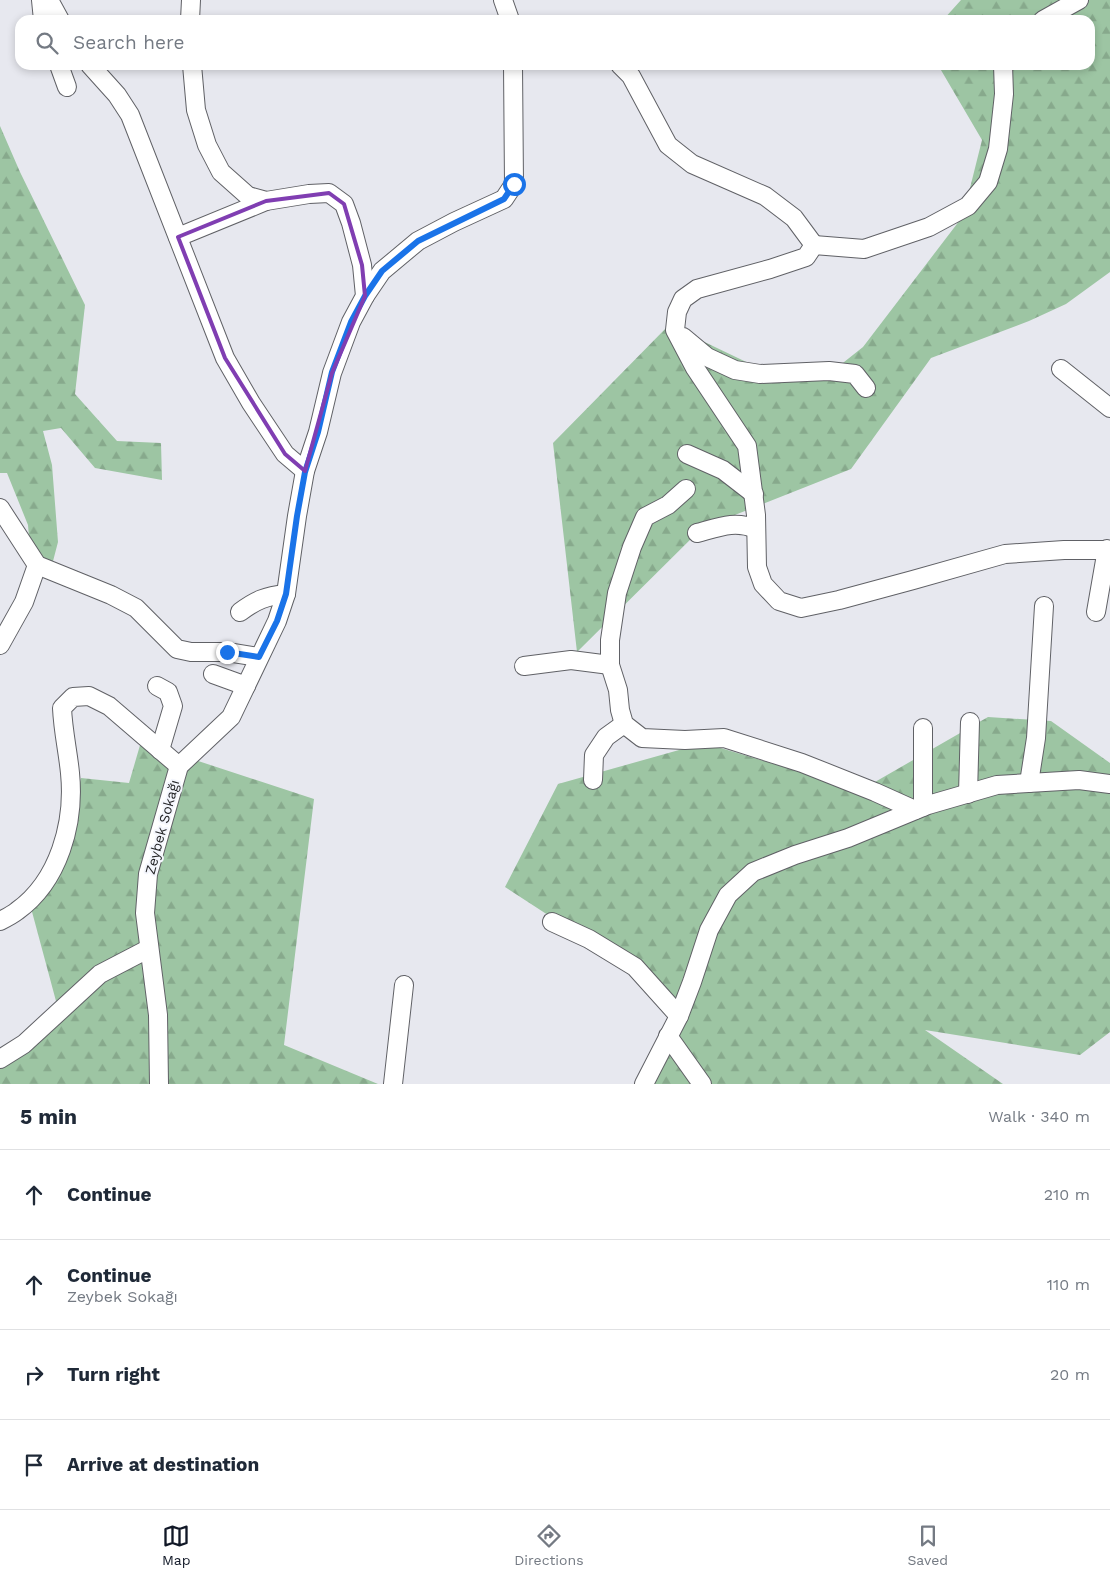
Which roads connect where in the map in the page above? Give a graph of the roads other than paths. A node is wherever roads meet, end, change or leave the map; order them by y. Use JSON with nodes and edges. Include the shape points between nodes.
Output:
{"nodes":[{"id":1,"x":41,"y":0,"type":"edge"},
{"id":2,"x":48,"y":0,"type":"edge"},
{"id":3,"x":191,"y":0,"type":"edge"},
{"id":4,"x":502,"y":0,"type":"edge"},
{"id":5,"x":1080,"y":0,"type":"edge"},
{"id":6,"x":42,"y":15,"type":"edge"},
{"id":7,"x":57,"y":15,"type":"edge"},
{"id":8,"x":190,"y":15,"type":"edge"},
{"id":9,"x":510,"y":15,"type":"edge"},
{"id":10,"x":1052,"y":15,"type":"edge"},
{"id":11,"x":61,"y":70,"type":"edge"},
{"id":12,"x":94,"y":70,"type":"edge"},
{"id":13,"x":192,"y":70,"type":"edge"},
{"id":14,"x":513,"y":70,"type":"edge"},
{"id":15,"x":625,"y":70,"type":"edge"},
{"id":16,"x":1003,"y":70,"type":"edge"},
{"id":17,"x":67,"y":87,"type":"dead end"},
{"id":18,"x":266,"y":201,"type":"junction"},
{"id":19,"x":178,"y":237,"type":"junction"},
{"id":20,"x":814,"y":245,"type":"junction"},
{"id":21,"x":365,"y":296,"type":"junction"},
{"id":22,"x":674,"y":330,"type":"junction"},
{"id":23,"x":1061,"y":369,"type":"dead end"},
{"id":24,"x":866,"y":388,"type":"dead end"},
{"id":25,"x":1110,"y":408,"type":"edge"},
{"id":26,"x":687,"y":454,"type":"dead end"},
{"id":27,"x":305,"y":472,"type":"junction"},
{"id":28,"x":686,"y":489,"type":"dead end"},
{"id":29,"x":754,"y":494,"type":"junction"},
{"id":30,"x":0,"y":508,"type":"edge"},
{"id":31,"x":756,"y":529,"type":"junction"},
{"id":32,"x":697,"y":533,"type":"dead end"},
{"id":33,"x":1108,"y":550,"type":"edge"},
{"id":34,"x":37,"y":565,"type":"junction"},
{"id":35,"x":286,"y":594,"type":"junction"},
{"id":36,"x":1044,"y":606,"type":"dead end"},
{"id":37,"x":240,"y":612,"type":"dead end"},
{"id":38,"x":1096,"y":612,"type":"dead end"},
{"id":39,"x":0,"y":645,"type":"edge"},
{"id":40,"x":259,"y":657,"type":"junction"},
{"id":41,"x":610,"y":665,"type":"junction"},
{"id":42,"x":524,"y":666,"type":"dead end"},
{"id":43,"x":213,"y":674,"type":"dead end"},
{"id":44,"x":157,"y":686,"type":"dead end"},
{"id":45,"x":246,"y":686,"type":"junction"},
{"id":46,"x":970,"y":722,"type":"dead end"},
{"id":47,"x":624,"y":724,"type":"junction"},
{"id":48,"x":923,"y":728,"type":"dead end"},
{"id":49,"x":160,"y":750,"type":"junction"},
{"id":50,"x":179,"y":766,"type":"junction"},
{"id":51,"x":593,"y":780,"type":"dead end"},
{"id":52,"x":1029,"y":783,"type":"junction"},
{"id":53,"x":1110,"y":784,"type":"edge"},
{"id":54,"x":968,"y":794,"type":"junction"},
{"id":55,"x":919,"y":808,"type":"junction"},
{"id":56,"x":0,"y":921,"type":"edge"},
{"id":57,"x":552,"y":922,"type":"dead end"},
{"id":58,"x":148,"y":949,"type":"junction"},
{"id":59,"x":404,"y":985,"type":"dead end"},
{"id":60,"x":679,"y":1016,"type":"junction"},
{"id":61,"x":668,"y":1036,"type":"junction"},
{"id":62,"x":0,"y":1059,"type":"edge"},
{"id":63,"x":159,"y":1084,"type":"edge"},
{"id":64,"x":394,"y":1084,"type":"edge"},
{"id":65,"x":644,"y":1084,"type":"edge"},
{"id":66,"x":702,"y":1084,"type":"edge"}],
"edges":[{"from":1,"to":6,"type":"street"},
{"from":2,"to":7,"type":"street"},
{"from":3,"to":8,"type":"street"},
{"from":4,"to":9,"type":"street"},
{"from":5,"to":10,"type":"street"},
{"from":11,"to":17,"type":"street"},
{"from":12,"to":19,"type":"street","via":[[130,115]]},
{"from":13,"to":18,"type":"street","via":[[196,110],[207,145],[221,172],[248,196]]},
{"from":14,"to":21,"type":"street","name":"Zeybek Sokağı","via":[[514,184],[504,199],[418,241],[382,271]]},
{"from":15,"to":20,"type":"street","via":[[668,145],[692,164],[765,196],[794,218]]},
{"from":16,"to":20,"type":"street","via":[[998,150],[988,182],[968,206],[929,227],[864,250]]},
{"from":18,"to":19,"type":"street"},
{"from":18,"to":21,"type":"street","via":[[329,193],[344,204],[362,265]]},
{"from":19,"to":27,"type":"street","via":[[225,358],[285,454]]},
{"from":20,"to":22,"type":"street","via":[[806,257],[697,289],[683,299]]},
{"from":21,"to":27,"type":"street","name":"Zeybek Sokağı","via":[[332,372]]},
{"from":22,"to":24,"type":"street","via":[[707,357],[735,370],[760,374],[829,371],[854,374]]},
{"from":22,"to":29,"type":"street","via":[[747,446]]},
{"from":23,"to":25,"type":"street"},
{"from":26,"to":29,"type":"street","via":[[723,470]]},
{"from":27,"to":35,"type":"street","name":"Zeybek Sokağı"},
{"from":28,"to":41,"type":"street","via":[[668,505],[645,517],[632,547],[617,593]]},
{"from":29,"to":31,"type":"street"},
{"from":30,"to":34,"type":"street"},
{"from":31,"to":32,"type":"street","via":[[745,524],[732,524]]},
{"from":31,"to":33,"type":"street","via":[[757,567],[763,584],[780,601],[801,608],[886,588],[1004,554]]},
{"from":33,"to":38,"type":"street"},
{"from":34,"to":39,"type":"street","via":[[24,602]]},
{"from":34,"to":40,"type":"street","via":[[136,608],[177,649]]},
{"from":35,"to":37,"type":"street","via":[[268,596]]},
{"from":35,"to":40,"type":"street","name":"Zeybek Sokağı"},
{"from":36,"to":52,"type":"street","via":[[1036,738]]},
{"from":40,"to":45,"type":"street","name":"Zeybek Sokağı"},
{"from":41,"to":42,"type":"street","via":[[570,660]]},
{"from":41,"to":47,"type":"street"},
{"from":43,"to":45,"type":"street"},
{"from":44,"to":49,"type":"street","via":[[168,692],[173,706]]},
{"from":45,"to":50,"type":"street","name":"Zeybek Sokağı","via":[[231,717]]},
{"from":46,"to":54,"type":"street"},
{"from":47,"to":51,"type":"street","via":[[606,737],[594,755]]},
{"from":47,"to":55,"type":"street","via":[[642,738],[724,738],[802,763]]},
{"from":48,"to":55,"type":"street"},
{"from":49,"to":50,"type":"street"},
{"from":49,"to":56,"type":"street","via":[[109,706],[89,696],[73,697],[62,708],[70,782],[70,814],[62,850],[53,870],[34,896],[17,912]]},
{"from":50,"to":58,"type":"street","name":"Zeybek Sokağı","via":[[148,874],[145,913]]},
{"from":52,"to":53,"type":"street","via":[[1079,780]]},
{"from":52,"to":54,"type":"street","via":[[997,785]]},
{"from":54,"to":55,"type":"street"},
{"from":55,"to":60,"type":"street","via":[[753,872],[728,895],[709,930]]},
{"from":57,"to":60,"type":"street","via":[[589,939],[635,967]]},
{"from":58,"to":62,"type":"street","via":[[100,974],[24,1044]]},
{"from":58,"to":63,"type":"street","name":"Zeybek Sokağı","via":[[153,964],[158,1015]]},
{"from":59,"to":64,"type":"street"},
{"from":60,"to":61,"type":"street"},
{"from":61,"to":65,"type":"street"},
{"from":61,"to":66,"type":"street"}]}
